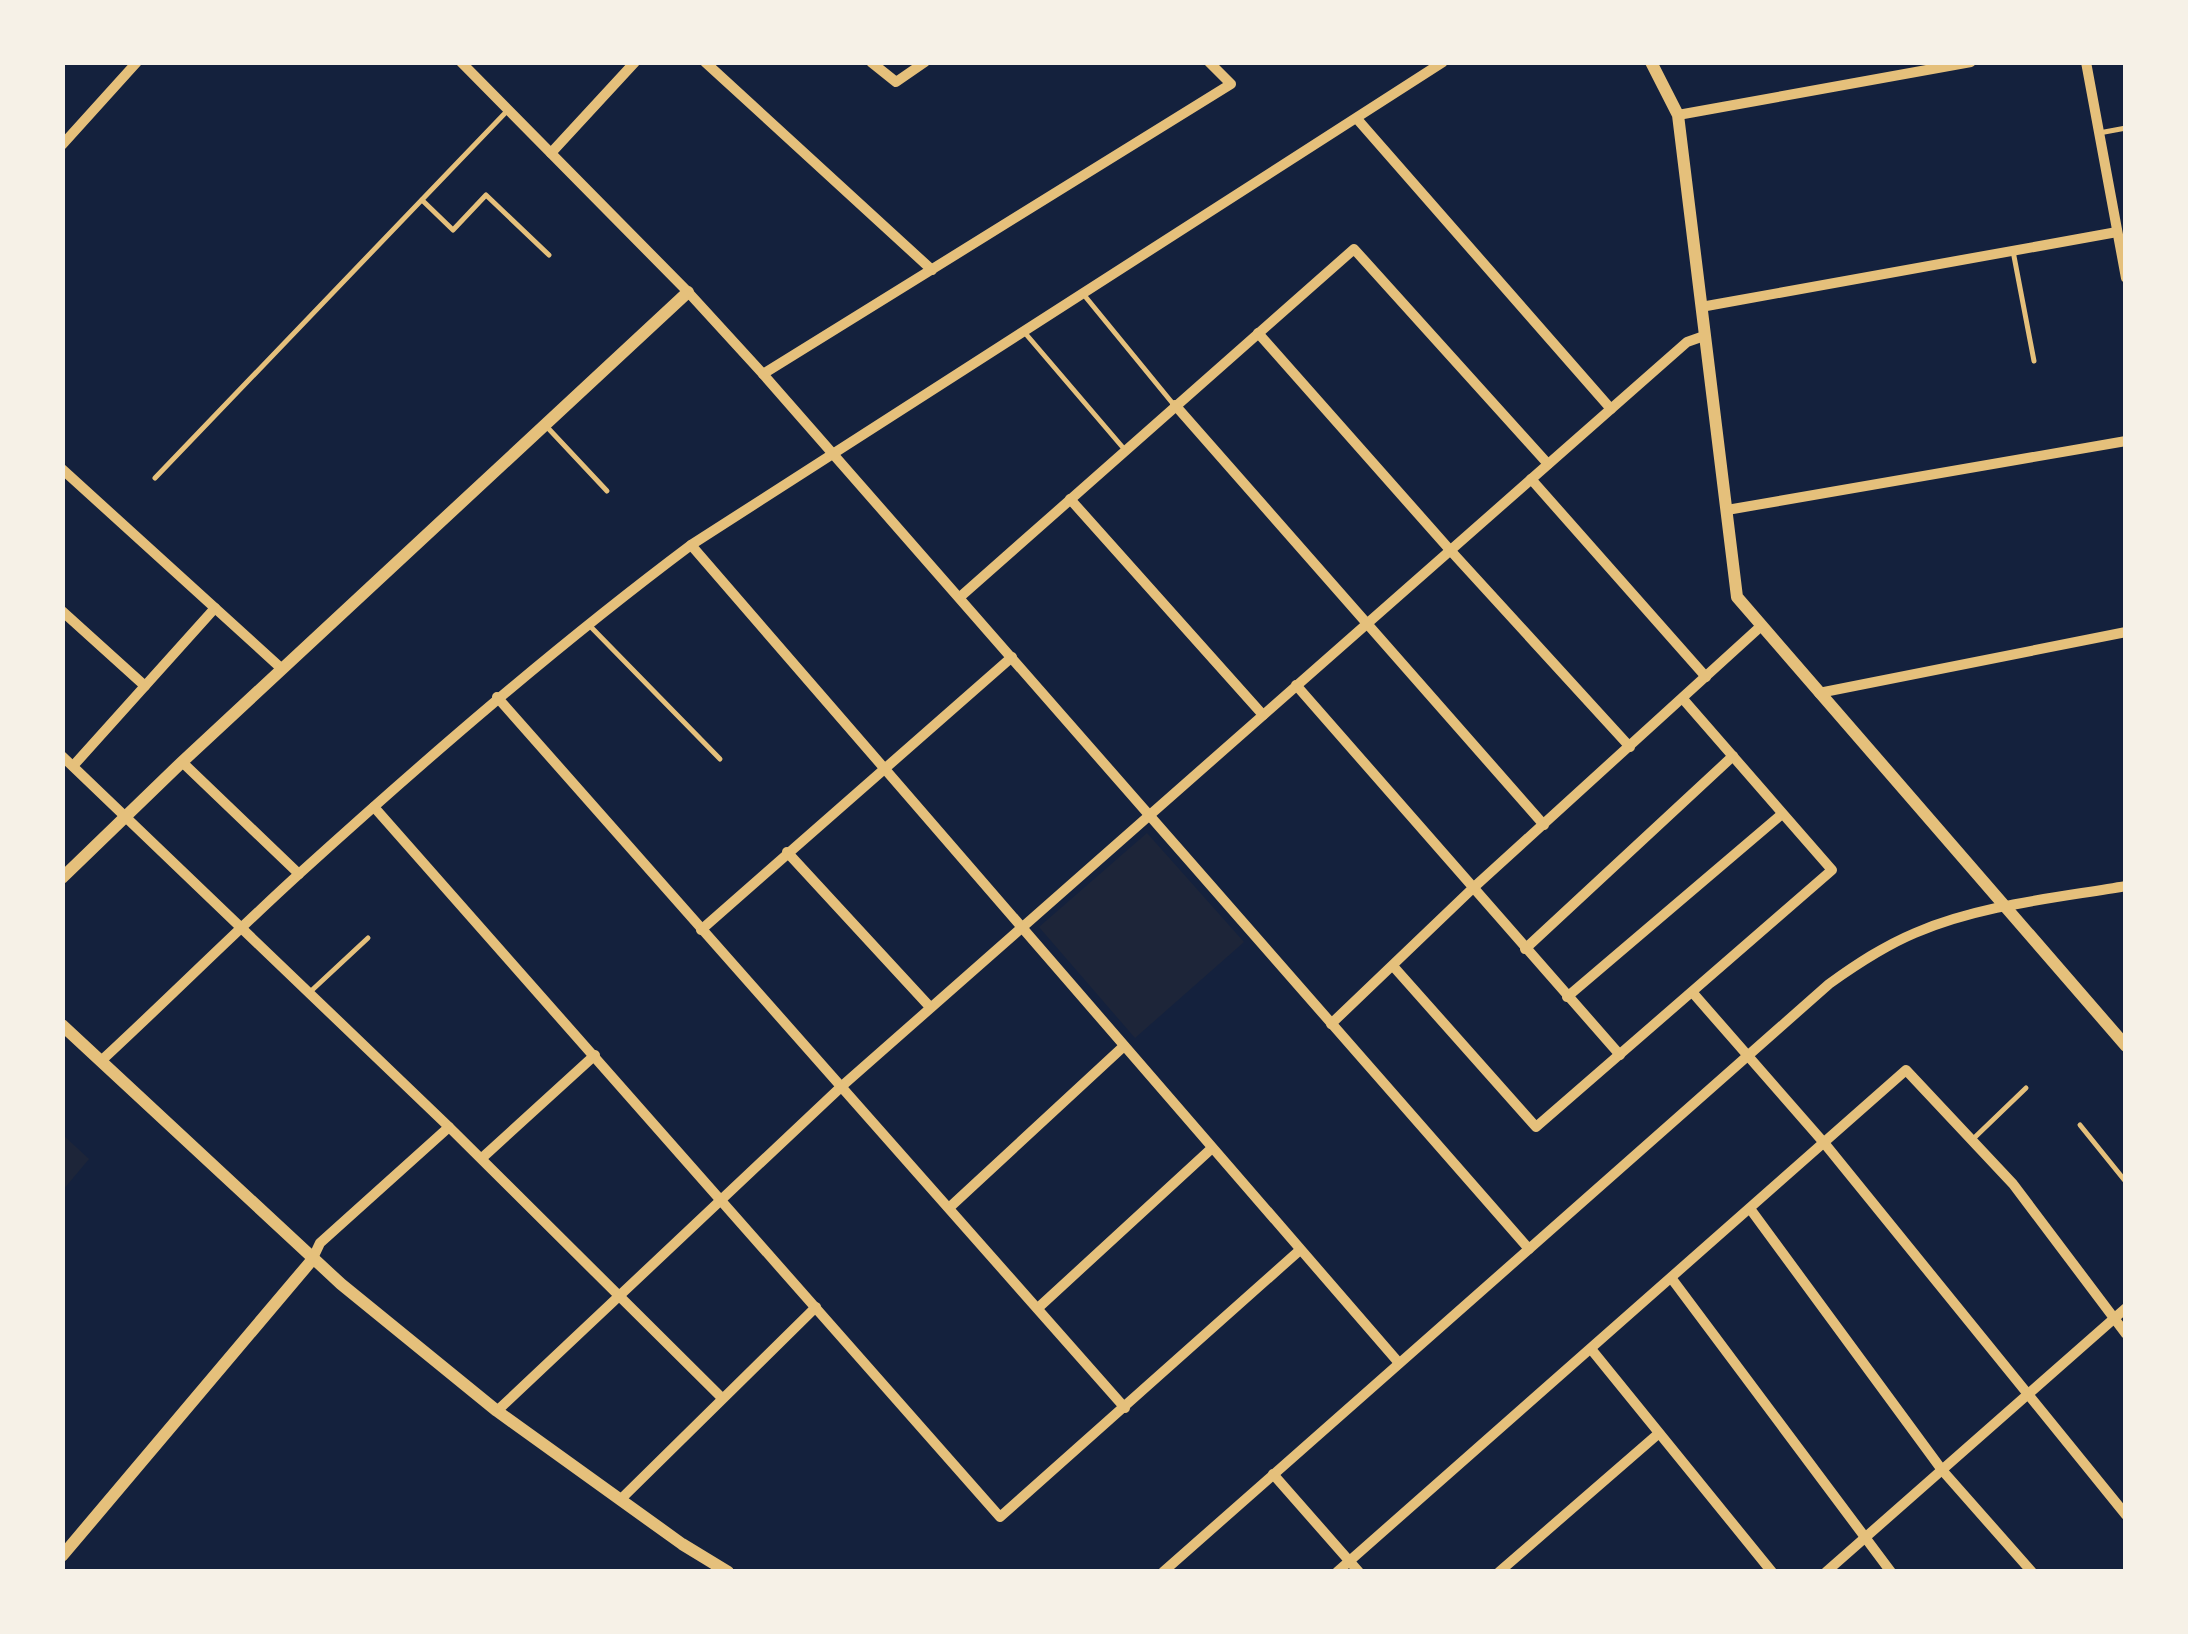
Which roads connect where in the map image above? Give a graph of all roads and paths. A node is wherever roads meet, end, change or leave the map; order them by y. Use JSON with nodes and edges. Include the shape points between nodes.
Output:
{"nodes":[{"id":1,"x":138,"y":62,"type":"edge"},
{"id":2,"x":461,"y":62,"type":"edge"},
{"id":3,"x":636,"y":62,"type":"edge"},
{"id":4,"x":871,"y":62,"type":"edge"},
{"id":5,"x":924,"y":62,"type":"edge"},
{"id":6,"x":1209,"y":62,"type":"edge"},
{"id":7,"x":1444,"y":62,"type":"edge"},
{"id":8,"x":1652,"y":62,"type":"edge"},
{"id":9,"x":1971,"y":62,"type":"edge"},
{"id":10,"x":2086,"y":62,"type":"edge"},
{"id":11,"x":708,"y":63,"type":"edge"},
{"id":12,"x":508,"y":110,"type":"junction"},
{"id":13,"x":1678,"y":116,"type":"junction"},
{"id":14,"x":1358,"y":120,"type":"junction"},
{"id":15,"x":2126,"y":128,"type":"edge"},
{"id":16,"x":2099,"y":133,"type":"junction"},
{"id":17,"x":62,"y":145,"type":"edge"},
{"id":18,"x":551,"y":153,"type":"junction"},
{"id":19,"x":422,"y":200,"type":"junction"},
{"id":20,"x":2117,"y":232,"type":"junction"},
{"id":21,"x":2013,"y":251,"type":"junction"},
{"id":22,"x":549,"y":256,"type":"dead end"},
{"id":23,"x":932,"y":270,"type":"junction"},
{"id":24,"x":2126,"y":278,"type":"edge"},
{"id":25,"x":688,"y":292,"type":"junction"},
{"id":26,"x":1084,"y":295,"type":"junction"},
{"id":27,"x":1701,"y":307,"type":"junction"},
{"id":28,"x":1025,"y":332,"type":"junction"},
{"id":29,"x":1258,"y":333,"type":"junction"},
{"id":30,"x":1704,"y":336,"type":"junction"},
{"id":31,"x":2034,"y":361,"type":"dead end"},
{"id":32,"x":763,"y":374,"type":"junction"},
{"id":33,"x":1175,"y":406,"type":"junction"},
{"id":34,"x":1611,"y":409,"type":"junction"},
{"id":35,"x":545,"y":425,"type":"junction"},
{"id":36,"x":2126,"y":441,"type":"edge"},
{"id":37,"x":1125,"y":450,"type":"junction"},
{"id":38,"x":832,"y":453,"type":"junction"},
{"id":39,"x":1548,"y":464,"type":"junction"},
{"id":40,"x":62,"y":469,"type":"edge"},
{"id":41,"x":156,"y":478,"type":"dead end"},
{"id":42,"x":1531,"y":479,"type":"junction"},
{"id":43,"x":607,"y":491,"type":"dead end"},
{"id":44,"x":1070,"y":500,"type":"junction"},
{"id":45,"x":1727,"y":510,"type":"junction"},
{"id":46,"x":691,"y":544,"type":"junction"},
{"id":47,"x":1450,"y":550,"type":"junction"},
{"id":48,"x":960,"y":598,"type":"junction"},
{"id":49,"x":215,"y":608,"type":"junction"},
{"id":50,"x":62,"y":611,"type":"edge"},
{"id":51,"x":587,"y":623,"type":"junction"},
{"id":52,"x":1366,"y":624,"type":"junction"},
{"id":53,"x":1760,"y":627,"type":"junction"},
{"id":54,"x":2126,"y":632,"type":"edge"},
{"id":55,"x":1012,"y":657,"type":"junction"},
{"id":56,"x":282,"y":669,"type":"junction"},
{"id":57,"x":1706,"y":677,"type":"junction"},
{"id":58,"x":145,"y":686,"type":"junction"},
{"id":59,"x":1296,"y":686,"type":"junction"},
{"id":60,"x":1818,"y":694,"type":"junction"},
{"id":61,"x":497,"y":697,"type":"junction"},
{"id":62,"x":1683,"y":699,"type":"junction"},
{"id":63,"x":1263,"y":715,"type":"junction"},
{"id":64,"x":1630,"y":746,"type":"junction"},
{"id":65,"x":62,"y":756,"type":"edge"},
{"id":66,"x":1733,"y":756,"type":"junction"},
{"id":67,"x":720,"y":759,"type":"dead end"},
{"id":68,"x":182,"y":762,"type":"junction"},
{"id":69,"x":73,"y":766,"type":"junction"},
{"id":70,"x":884,"y":766,"type":"junction"},
{"id":71,"x":374,"y":807,"type":"junction"},
{"id":72,"x":1782,"y":814,"type":"junction"},
{"id":73,"x":1148,"y":816,"type":"junction"},
{"id":74,"x":126,"y":817,"type":"junction"},
{"id":75,"x":1544,"y":825,"type":"junction"},
{"id":76,"x":788,"y":852,"type":"junction"},
{"id":77,"x":299,"y":874,"type":"junction"},
{"id":78,"x":62,"y":878,"type":"edge"},
{"id":79,"x":2126,"y":886,"type":"edge"},
{"id":80,"x":1472,"y":890,"type":"junction"},
{"id":81,"x":2004,"y":907,"type":"junction"},
{"id":82,"x":243,"y":926,"type":"junction"},
{"id":83,"x":1021,"y":927,"type":"junction"},
{"id":84,"x":701,"y":930,"type":"junction"},
{"id":85,"x":368,"y":938,"type":"dead end"},
{"id":86,"x":1525,"y":948,"type":"junction"},
{"id":87,"x":1393,"y":966,"type":"junction"},
{"id":88,"x":310,"y":992,"type":"junction"},
{"id":89,"x":1693,"y":993,"type":"junction"},
{"id":90,"x":1567,"y":997,"type":"junction"},
{"id":91,"x":930,"y":1007,"type":"junction"},
{"id":92,"x":1331,"y":1024,"type":"junction"},
{"id":93,"x":62,"y":1025,"type":"edge"},
{"id":94,"x":1124,"y":1046,"type":"junction"},
{"id":95,"x":2126,"y":1046,"type":"edge"},
{"id":96,"x":594,"y":1055,"type":"junction"},
{"id":97,"x":1749,"y":1055,"type":"junction"},
{"id":98,"x":1620,"y":1056,"type":"junction"},
{"id":99,"x":100,"y":1061,"type":"junction"},
{"id":100,"x":842,"y":1086,"type":"junction"},
{"id":101,"x":2026,"y":1088,"type":"dead end"},
{"id":102,"x":2080,"y":1125,"type":"dead end"},
{"id":103,"x":449,"y":1127,"type":"junction"},
{"id":104,"x":1972,"y":1140,"type":"junction"},
{"id":105,"x":1825,"y":1144,"type":"junction"},
{"id":106,"x":1211,"y":1148,"type":"junction"},
{"id":107,"x":482,"y":1158,"type":"junction"},
{"id":108,"x":2126,"y":1182,"type":"edge"},
{"id":109,"x":720,"y":1202,"type":"junction"},
{"id":110,"x":950,"y":1207,"type":"junction"},
{"id":111,"x":1751,"y":1210,"type":"junction"},
{"id":112,"x":1529,"y":1249,"type":"junction"},
{"id":113,"x":1300,"y":1250,"type":"junction"},
{"id":114,"x":312,"y":1260,"type":"junction"},
{"id":115,"x":1672,"y":1279,"type":"junction"},
{"id":116,"x":618,"y":1294,"type":"junction"},
{"id":117,"x":816,"y":1307,"type":"junction"},
{"id":118,"x":1038,"y":1308,"type":"junction"},
{"id":119,"x":2126,"y":1308,"type":"edge"},
{"id":120,"x":2114,"y":1318,"type":"junction"},
{"id":121,"x":2126,"y":1334,"type":"edge"},
{"id":122,"x":1591,"y":1349,"type":"junction"},
{"id":123,"x":1399,"y":1363,"type":"junction"},
{"id":124,"x":2028,"y":1394,"type":"junction"},
{"id":125,"x":722,"y":1398,"type":"junction"},
{"id":126,"x":1125,"y":1408,"type":"junction"},
{"id":127,"x":497,"y":1411,"type":"junction"},
{"id":128,"x":1658,"y":1434,"type":"junction"},
{"id":129,"x":1942,"y":1470,"type":"junction"},
{"id":130,"x":1273,"y":1474,"type":"junction"},
{"id":131,"x":620,"y":1500,"type":"junction"},
{"id":132,"x":2126,"y":1516,"type":"edge"},
{"id":133,"x":1864,"y":1538,"type":"junction"},
{"id":134,"x":62,"y":1556,"type":"edge"},
{"id":135,"x":1350,"y":1560,"type":"junction"},
{"id":136,"x":728,"y":1572,"type":"edge"},
{"id":137,"x":1163,"y":1572,"type":"edge"},
{"id":138,"x":1337,"y":1572,"type":"edge"},
{"id":139,"x":1360,"y":1572,"type":"edge"},
{"id":140,"x":1499,"y":1572,"type":"edge"},
{"id":141,"x":1772,"y":1572,"type":"edge"},
{"id":142,"x":1826,"y":1572,"type":"edge"},
{"id":143,"x":1890,"y":1572,"type":"edge"},
{"id":144,"x":2032,"y":1572,"type":"edge"}],
"edges":[{"from":1,"to":17,"type":"street"},
{"from":2,"to":12,"type":"street"},
{"from":3,"to":18,"type":"street"},
{"from":4,"to":5,"type":"street","via":[[896,82]]},
{"from":6,"to":23,"type":"street","via":[[1231,84]]},
{"from":7,"to":14,"type":"street"},
{"from":8,"to":13,"type":"street"},
{"from":9,"to":13,"type":"street"},
{"from":10,"to":16,"type":"street"},
{"from":11,"to":23,"type":"street"},
{"from":12,"to":18,"type":"street"},
{"from":12,"to":19,"type":"lane"},
{"from":13,"to":27,"type":"street"},
{"from":14,"to":26,"type":"street"},
{"from":14,"to":34,"type":"street"},
{"from":15,"to":16,"type":"lane"},
{"from":16,"to":20,"type":"street"},
{"from":18,"to":25,"type":"street"},
{"from":19,"to":22,"type":"lane","via":[[453,230],[486,196]]},
{"from":19,"to":41,"type":"lane"},
{"from":20,"to":21,"type":"street"},
{"from":20,"to":24,"type":"street"},
{"from":21,"to":27,"type":"street"},
{"from":21,"to":31,"type":"lane"},
{"from":23,"to":32,"type":"street"},
{"from":25,"to":32,"type":"street"},
{"from":25,"to":35,"type":"street"},
{"from":26,"to":28,"type":"street"},
{"from":26,"to":33,"type":"lane"},
{"from":27,"to":30,"type":"street"},
{"from":28,"to":37,"type":"lane"},
{"from":28,"to":38,"type":"street"},
{"from":29,"to":33,"type":"street"},
{"from":29,"to":39,"type":"street","via":[[1354,249]]},
{"from":29,"to":47,"type":"street"},
{"from":30,"to":34,"type":"street","via":[[1687,342]]},
{"from":30,"to":45,"type":"street"},
{"from":32,"to":38,"type":"street"},
{"from":33,"to":37,"type":"street"},
{"from":33,"to":52,"type":"street"},
{"from":34,"to":39,"type":"street"},
{"from":35,"to":43,"type":"lane"},
{"from":35,"to":56,"type":"street"},
{"from":36,"to":45,"type":"street"},
{"from":37,"to":44,"type":"street"},
{"from":38,"to":46,"type":"street"},
{"from":38,"to":48,"type":"street"},
{"from":39,"to":42,"type":"street"},
{"from":40,"to":49,"type":"street"},
{"from":42,"to":47,"type":"street"},
{"from":42,"to":57,"type":"street"},
{"from":44,"to":48,"type":"street"},
{"from":44,"to":63,"type":"street"},
{"from":45,"to":53,"type":"street","via":[[1738,597]]},
{"from":46,"to":51,"type":"street"},
{"from":46,"to":70,"type":"street"},
{"from":47,"to":52,"type":"street"},
{"from":47,"to":64,"type":"street"},
{"from":48,"to":55,"type":"street"},
{"from":49,"to":56,"type":"street"},
{"from":49,"to":58,"type":"street"},
{"from":50,"to":58,"type":"street"},
{"from":51,"to":61,"type":"street"},
{"from":51,"to":67,"type":"lane"},
{"from":52,"to":59,"type":"street"},
{"from":52,"to":75,"type":"street"},
{"from":53,"to":57,"type":"street"},
{"from":53,"to":60,"type":"street"},
{"from":54,"to":60,"type":"street"},
{"from":55,"to":70,"type":"street"},
{"from":55,"to":73,"type":"street"},
{"from":56,"to":68,"type":"street"},
{"from":57,"to":62,"type":"street"},
{"from":58,"to":69,"type":"street"},
{"from":59,"to":63,"type":"street"},
{"from":59,"to":80,"type":"street"},
{"from":60,"to":81,"type":"street"},
{"from":61,"to":71,"type":"street"},
{"from":61,"to":84,"type":"street"},
{"from":62,"to":64,"type":"street"},
{"from":62,"to":66,"type":"street"},
{"from":63,"to":73,"type":"street"},
{"from":64,"to":75,"type":"street"},
{"from":65,"to":69,"type":"street"},
{"from":66,"to":72,"type":"street"},
{"from":66,"to":86,"type":"street"},
{"from":68,"to":74,"type":"street"},
{"from":68,"to":77,"type":"street"},
{"from":69,"to":74,"type":"street"},
{"from":70,"to":76,"type":"street"},
{"from":70,"to":83,"type":"street"},
{"from":71,"to":77,"type":"street"},
{"from":71,"to":96,"type":"street"},
{"from":72,"to":89,"type":"street","via":[[1832,870]]},
{"from":72,"to":90,"type":"street"},
{"from":73,"to":83,"type":"street"},
{"from":73,"to":92,"type":"street"},
{"from":74,"to":78,"type":"street"},
{"from":74,"to":82,"type":"street"},
{"from":75,"to":80,"type":"street"},
{"from":76,"to":84,"type":"street"},
{"from":76,"to":91,"type":"street"},
{"from":77,"to":82,"type":"street"},
{"from":79,"to":81,"type":"street"},
{"from":80,"to":86,"type":"street"},
{"from":80,"to":87,"type":"street"},
{"from":81,"to":95,"type":"street"},
{"from":81,"to":97,"type":"street","via":[[1918,931],[1870,954]]},
{"from":82,"to":88,"type":"street"},
{"from":82,"to":99,"type":"street"},
{"from":83,"to":91,"type":"street"},
{"from":83,"to":94,"type":"street"},
{"from":84,"to":100,"type":"street"},
{"from":85,"to":88,"type":"lane"},
{"from":86,"to":90,"type":"street"},
{"from":87,"to":92,"type":"street"},
{"from":87,"to":98,"type":"street","via":[[1536,1127]]},
{"from":88,"to":103,"type":"street"},
{"from":89,"to":97,"type":"street"},
{"from":89,"to":98,"type":"street"},
{"from":90,"to":98,"type":"street"},
{"from":91,"to":100,"type":"street"},
{"from":92,"to":112,"type":"street"},
{"from":93,"to":99,"type":"street"},
{"from":94,"to":106,"type":"street"},
{"from":94,"to":110,"type":"street"},
{"from":96,"to":107,"type":"street"},
{"from":96,"to":109,"type":"street"},
{"from":97,"to":105,"type":"street"},
{"from":97,"to":112,"type":"street"},
{"from":99,"to":114,"type":"street"},
{"from":100,"to":109,"type":"street"},
{"from":100,"to":110,"type":"street"},
{"from":101,"to":104,"type":"lane"},
{"from":102,"to":108,"type":"lane"},
{"from":103,"to":107,"type":"street"},
{"from":103,"to":114,"type":"street","via":[[320,1243]]},
{"from":104,"to":105,"type":"street","via":[[1906,1070]]},
{"from":104,"to":120,"type":"street","via":[[2014,1184]]},
{"from":105,"to":111,"type":"street"},
{"from":105,"to":124,"type":"street"},
{"from":106,"to":113,"type":"street"},
{"from":106,"to":118,"type":"street"},
{"from":107,"to":116,"type":"street"},
{"from":109,"to":116,"type":"street"},
{"from":109,"to":117,"type":"street"},
{"from":110,"to":118,"type":"street"},
{"from":111,"to":115,"type":"street"},
{"from":111,"to":129,"type":"street"},
{"from":112,"to":123,"type":"street"},
{"from":113,"to":123,"type":"street"},
{"from":113,"to":126,"type":"street"},
{"from":114,"to":127,"type":"street"},
{"from":114,"to":134,"type":"street"},
{"from":115,"to":122,"type":"street"},
{"from":115,"to":133,"type":"street"},
{"from":116,"to":125,"type":"street"},
{"from":116,"to":127,"type":"street"},
{"from":117,"to":125,"type":"street"},
{"from":117,"to":126,"type":"street","via":[[1000,1518]]},
{"from":118,"to":126,"type":"street"},
{"from":119,"to":120,"type":"street"},
{"from":120,"to":121,"type":"street"},
{"from":120,"to":124,"type":"street"},
{"from":122,"to":128,"type":"street"},
{"from":122,"to":135,"type":"street"},
{"from":123,"to":130,"type":"street"},
{"from":124,"to":129,"type":"street"},
{"from":124,"to":132,"type":"street"},
{"from":125,"to":131,"type":"street"},
{"from":127,"to":131,"type":"street"},
{"from":128,"to":140,"type":"street"},
{"from":128,"to":141,"type":"street"},
{"from":129,"to":133,"type":"street"},
{"from":129,"to":144,"type":"street"},
{"from":130,"to":135,"type":"street"},
{"from":130,"to":137,"type":"street"},
{"from":131,"to":136,"type":"street"},
{"from":133,"to":142,"type":"street"},
{"from":133,"to":143,"type":"street"},
{"from":135,"to":138,"type":"street"},
{"from":135,"to":139,"type":"street"}]}
